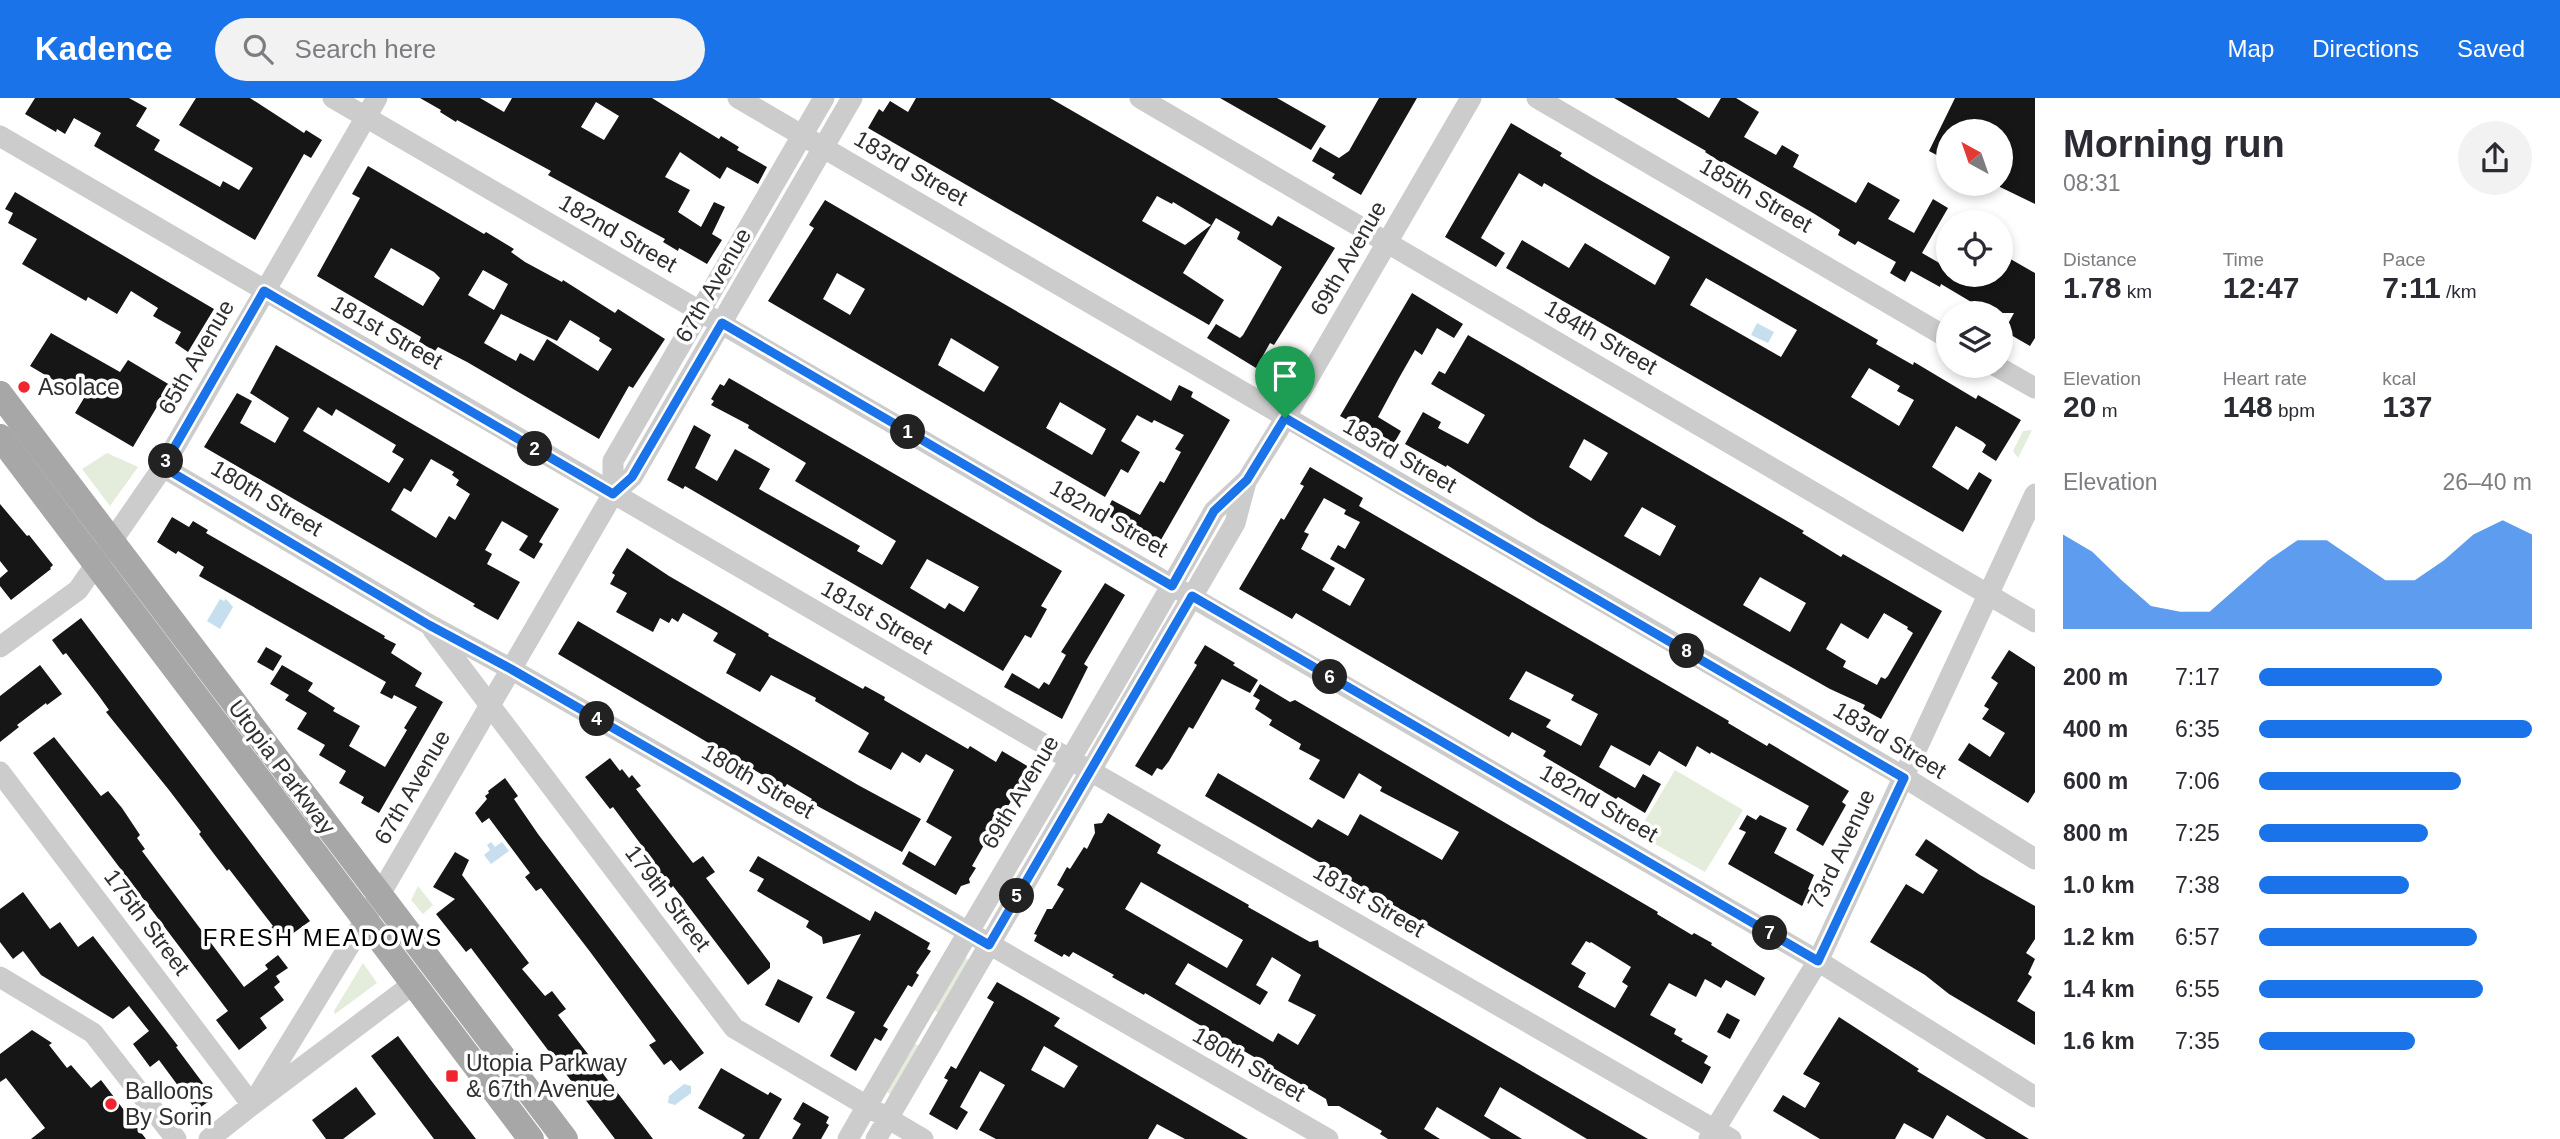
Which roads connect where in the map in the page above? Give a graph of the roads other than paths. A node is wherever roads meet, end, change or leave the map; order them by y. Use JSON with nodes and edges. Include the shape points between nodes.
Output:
{"nodes":[{"id":1,"x":333,"y":98,"type":"edge"},
{"id":2,"x":377,"y":98,"type":"edge"},
{"id":3,"x":737,"y":98,"type":"edge"},
{"id":4,"x":824,"y":98,"type":"edge"},
{"id":5,"x":852,"y":98,"type":"edge"},
{"id":6,"x":1140,"y":98,"type":"edge"},
{"id":7,"x":1471,"y":98,"type":"edge"},
{"id":8,"x":1537,"y":98,"type":"edge"},
{"id":9,"x":366,"y":117,"type":"junction"},
{"id":10,"x":802,"y":135,"type":"junction"},
{"id":11,"x":0,"y":136,"type":"edge"},
{"id":12,"x":823,"y":147,"type":"junction"},
{"id":13,"x":1387,"y":244,"type":"junction"},
{"id":14,"x":264,"y":291,"type":"junction"},
{"id":15,"x":701,"y":311,"type":"junction"},
{"id":16,"x":722,"y":323,"type":"junction"},
{"id":17,"x":1936,"y":331,"type":"edge"},
{"id":18,"x":2013,"y":376,"type":"edge"},
{"id":19,"x":2035,"y":388,"type":"edge"},
{"id":20,"x":0,"y":394,"type":"edge"},
{"id":21,"x":1285,"y":418,"type":"junction"},
{"id":22,"x":0,"y":437,"type":"edge"},
{"id":23,"x":163,"y":467,"type":"junction"},
{"id":24,"x":1247,"y":480,"type":"junction"},
{"id":25,"x":613,"y":494,"type":"junction"},
{"id":26,"x":2035,"y":494,"type":"edge"},
{"id":27,"x":111,"y":541,"type":"junction"},
{"id":28,"x":96,"y":563,"type":"junction"},
{"id":29,"x":1172,"y":586,"type":"junction"},
{"id":30,"x":1989,"y":593,"type":"junction"},
{"id":31,"x":1192,"y":596,"type":"junction"},
{"id":32,"x":2035,"y":622,"type":"edge"},
{"id":33,"x":429,"y":625,"type":"junction"},
{"id":34,"x":0,"y":647,"type":"edge"},
{"id":35,"x":511,"y":669,"type":"junction"},
{"id":36,"x":1121,"y":673,"type":"junction"},
{"id":37,"x":1139,"y":685,"type":"junction"},
{"id":38,"x":489,"y":707,"type":"junction"},
{"id":39,"x":1080,"y":765,"type":"junction"},
{"id":40,"x":0,"y":772,"type":"edge"},
{"id":41,"x":1904,"y":778,"type":"junction"},
{"id":42,"x":1018,"y":845,"type":"junction"},
{"id":43,"x":1039,"y":857,"type":"junction"},
{"id":44,"x":2035,"y":859,"type":"edge"},
{"id":45,"x":379,"y":895,"type":"junction"},
{"id":46,"x":365,"y":919,"type":"junction"},
{"id":47,"x":968,"y":933,"type":"junction"},
{"id":48,"x":989,"y":945,"type":"junction"},
{"id":49,"x":1818,"y":961,"type":"junction"},
{"id":50,"x":0,"y":977,"type":"edge"},
{"id":51,"x":413,"y":984,"type":"junction"},
{"id":52,"x":918,"y":1018,"type":"junction"},
{"id":53,"x":939,"y":1030,"type":"junction"},
{"id":54,"x":2035,"y":1097,"type":"edge"},
{"id":55,"x":252,"y":1105,"type":"junction"},
{"id":56,"x":866,"y":1106,"type":"junction"},
{"id":57,"x":887,"y":1118,"type":"junction"},
{"id":58,"x":1718,"y":1136,"type":"edge"},
{"id":59,"x":176,"y":1139,"type":"edge"},
{"id":60,"x":209,"y":1139,"type":"edge"},
{"id":61,"x":531,"y":1139,"type":"edge"},
{"id":62,"x":565,"y":1139,"type":"edge"},
{"id":63,"x":848,"y":1139,"type":"edge"},
{"id":64,"x":876,"y":1139,"type":"edge"},
{"id":65,"x":923,"y":1139,"type":"edge"},
{"id":66,"x":1328,"y":1139,"type":"edge"}],
"edges":[{"from":1,"to":9,"type":"street","name":"182nd Street"},
{"from":2,"to":9,"type":"street","name":"65th Avenue"},
{"from":3,"to":10,"type":"street","name":"183rd Street"},
{"from":4,"to":10,"type":"street","name":"67th Avenue"},
{"from":5,"to":12,"type":"street","name":"67th Avenue"},
{"from":6,"to":13,"type":"street","name":"184th Street"},
{"from":7,"to":13,"type":"street","name":"69th Avenue"},
{"from":8,"to":17,"type":"street","name":"185th Street"},
{"from":9,"to":14,"type":"street","name":"65th Avenue"},
{"from":9,"to":15,"type":"street","name":"182nd Street"},
{"from":10,"to":12,"type":"street","name":"183rd Street"},
{"from":10,"to":15,"type":"street","name":"67th Avenue"},
{"from":11,"to":14,"type":"street","name":"181st Street"},
{"from":12,"to":16,"type":"street","name":"67th Avenue"},
{"from":12,"to":21,"type":"street","name":"183rd Street"},
{"from":13,"to":21,"type":"street","name":"69th Avenue"},
{"from":13,"to":30,"type":"street","name":"184th Street"},
{"from":14,"to":23,"type":"street","name":"65th Avenue"},
{"from":14,"to":25,"type":"street","name":"181st Street"},
{"from":15,"to":16,"type":"street","name":"182nd Street"},
{"from":15,"to":25,"type":"street","name":"67th Avenue","via":[[613,461]]},
{"from":16,"to":25,"type":"street","name":"67th Avenue","via":[[632,477]]},
{"from":16,"to":29,"type":"street","name":"182nd Street"},
{"from":18,"to":19,"type":"street"},
{"from":20,"to":27,"type":"main road","name":"Utopia Parkway"},
{"from":21,"to":24,"type":"street","name":"69th Avenue"},
{"from":21,"to":41,"type":"street","name":"183rd Street"},
{"from":22,"to":28,"type":"main road","name":"Utopia Parkway"},
{"from":23,"to":27,"type":"street","name":"65th Avenue"},
{"from":23,"to":33,"type":"street","name":"180th Street"},
{"from":24,"to":29,"type":"street","name":"69th Avenue","via":[[1214,511]]},
{"from":24,"to":31,"type":"street","name":"69th Avenue","via":[[1235,523]]},
{"from":25,"to":35,"type":"street","name":"67th Avenue"},
{"from":25,"to":39,"type":"street","name":"181st Street"},
{"from":26,"to":30,"type":"street","name":"73rd Avenue"},
{"from":27,"to":28,"type":"street","name":"65th Avenue"},
{"from":27,"to":45,"type":"main road","name":"Utopia Parkway"},
{"from":28,"to":34,"type":"street","name":"65th Avenue","via":[[78,590]]},
{"from":28,"to":46,"type":"main road","name":"Utopia Parkway"},
{"from":29,"to":31,"type":"street","name":"182nd Street"},
{"from":29,"to":36,"type":"street","name":"69th Avenue"},
{"from":30,"to":32,"type":"street","name":"184th Street"},
{"from":30,"to":41,"type":"street","name":"73rd Avenue"},
{"from":31,"to":37,"type":"street","name":"69th Avenue"},
{"from":31,"to":49,"type":"street","name":"182nd Street"},
{"from":33,"to":35,"type":"street","name":"180th Street"},
{"from":33,"to":38,"type":"street","name":"179th Street"},
{"from":35,"to":38,"type":"street","name":"67th Avenue"},
{"from":35,"to":47,"type":"street","name":"180th Street"},
{"from":36,"to":37,"type":"street"},
{"from":36,"to":39,"type":"street","name":"69th Avenue"},
{"from":37,"to":39,"type":"street","name":"69th Avenue"},
{"from":38,"to":45,"type":"street","name":"67th Avenue"},
{"from":38,"to":56,"type":"street","name":"179th Street","via":[[734,1028]]},
{"from":39,"to":42,"type":"street","name":"69th Avenue"},
{"from":39,"to":43,"type":"street","name":"69th Avenue"},
{"from":39,"to":58,"type":"street","name":"181st Street"},
{"from":40,"to":55,"type":"street","name":"175th Street"},
{"from":41,"to":44,"type":"street","name":"183rd Street"},
{"from":41,"to":49,"type":"street","name":"73rd Avenue"},
{"from":42,"to":43,"type":"street"},
{"from":42,"to":47,"type":"street","name":"69th Avenue"},
{"from":43,"to":48,"type":"street","name":"69th Avenue"},
{"from":45,"to":46,"type":"street","name":"67th Avenue"},
{"from":45,"to":62,"type":"main road","name":"Utopia Parkway"},
{"from":46,"to":51,"type":"main road","name":"Utopia Parkway"},
{"from":46,"to":55,"type":"street","name":"67th Avenue"},
{"from":47,"to":48,"type":"street","name":"180th Street"},
{"from":47,"to":52,"type":"street","name":"69th Avenue"},
{"from":48,"to":53,"type":"street","name":"69th Avenue"},
{"from":48,"to":66,"type":"street","name":"180th Street"},
{"from":49,"to":54,"type":"street","name":"182nd Street"},
{"from":49,"to":58,"type":"street","name":"73rd Avenue"},
{"from":50,"to":59,"type":"street","via":[[93,1033]]},
{"from":51,"to":55,"type":"street","name":"67th Avenue"},
{"from":51,"to":61,"type":"main road","name":"Utopia Parkway"},
{"from":52,"to":53,"type":"street"},
{"from":52,"to":56,"type":"street","name":"69th Avenue"},
{"from":53,"to":57,"type":"street","name":"69th Avenue"},
{"from":55,"to":60,"type":"street","name":"67th Avenue"},
{"from":56,"to":57,"type":"street","name":"179th Street"},
{"from":56,"to":63,"type":"street","name":"69th Avenue"},
{"from":57,"to":64,"type":"street","name":"69th Avenue"},
{"from":57,"to":65,"type":"street","name":"179th Street"}]}
